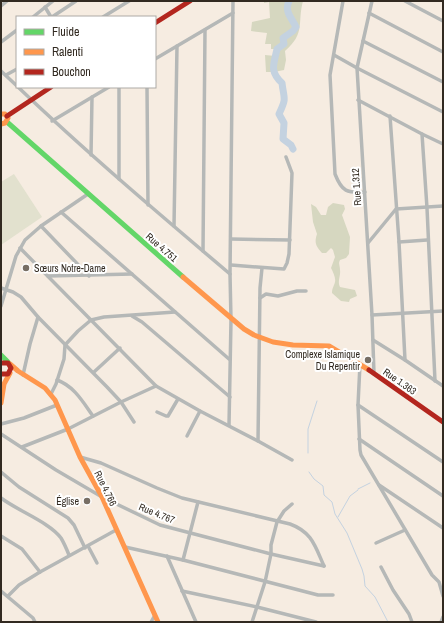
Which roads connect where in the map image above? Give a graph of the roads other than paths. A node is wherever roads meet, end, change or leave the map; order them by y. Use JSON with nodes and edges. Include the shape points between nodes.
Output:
{"nodes":[{"id":1,"x":7,"y":1,"type":"edge"},
{"id":2,"x":53,"y":1,"type":"edge"},
{"id":3,"x":76,"y":1,"type":"edge"},
{"id":4,"x":129,"y":1,"type":"edge"},
{"id":5,"x":190,"y":1,"type":"edge"},
{"id":6,"x":233,"y":1,"type":"edge"},
{"id":7,"x":343,"y":1,"type":"edge"},
{"id":8,"x":372,"y":1,"type":"edge"},
{"id":9,"x":405,"y":1,"type":"edge"},
{"id":10,"x":1,"y":6,"type":"edge"},
{"id":11,"x":45,"y":7,"type":"junction"},
{"id":12,"x":233,"y":13,"type":"junction"},
{"id":13,"x":369,"y":13,"type":"junction"},
{"id":14,"x":34,"y":16,"type":"edge"},
{"id":15,"x":51,"y":16,"type":"edge"},
{"id":16,"x":54,"y":16,"type":"edge"},
{"id":17,"x":105,"y":16,"type":"edge"},
{"id":18,"x":443,"y":21,"type":"edge"},
{"id":19,"x":156,"y":22,"type":"edge"},
{"id":20,"x":205,"y":30,"type":"junction"},
{"id":21,"x":16,"y":31,"type":"edge"},
{"id":22,"x":363,"y":41,"type":"junction"},
{"id":23,"x":1,"y":42,"type":"edge"},
{"id":24,"x":177,"y":46,"type":"junction"},
{"id":25,"x":443,"y":52,"type":"edge"},
{"id":26,"x":334,"y":55,"type":"junction"},
{"id":27,"x":156,"y":58,"type":"edge"},
{"id":28,"x":357,"y":68,"type":"junction"},
{"id":29,"x":16,"y":70,"type":"edge"},
{"id":30,"x":1,"y":71,"type":"edge"},
{"id":31,"x":6,"y":76,"type":"junction"},
{"id":32,"x":443,"y":82,"type":"edge"},
{"id":33,"x":16,"y":86,"type":"edge"},
{"id":34,"x":18,"y":88,"type":"edge"},
{"id":35,"x":49,"y":88,"type":"edge"},
{"id":36,"x":107,"y":88,"type":"edge"},
{"id":37,"x":119,"y":88,"type":"edge"},
{"id":38,"x":147,"y":88,"type":"edge"},
{"id":39,"x":92,"y":97,"type":"junction"},
{"id":40,"x":31,"y":100,"type":"junction"},
{"id":41,"x":358,"y":100,"type":"junction"},
{"id":42,"x":443,"y":112,"type":"edge"},
{"id":43,"x":1,"y":114,"type":"edge"},
{"id":44,"x":7,"y":116,"type":"junction"},
{"id":45,"x":390,"y":116,"type":"junction"},
{"id":46,"x":52,"y":121,"type":"junction"},
{"id":47,"x":7,"y":122,"type":"junction"},
{"id":48,"x":1,"y":124,"type":"edge"},
{"id":49,"x":422,"y":134,"type":"junction"},
{"id":50,"x":443,"y":144,"type":"edge"},
{"id":51,"x":91,"y":156,"type":"junction"},
{"id":52,"x":286,"y":157,"type":"dead end"},
{"id":53,"x":119,"y":179,"type":"junction"},
{"id":54,"x":365,"y":192,"type":"junction"},
{"id":55,"x":88,"y":194,"type":"junction"},
{"id":56,"x":148,"y":205,"type":"junction"},
{"id":57,"x":443,"y":206,"type":"edge"},
{"id":58,"x":427,"y":208,"type":"junction"},
{"id":59,"x":396,"y":209,"type":"junction"},
{"id":60,"x":62,"y":212,"type":"junction"},
{"id":61,"x":41,"y":226,"type":"junction"},
{"id":62,"x":174,"y":226,"type":"junction"},
{"id":63,"x":232,"y":239,"type":"junction"},
{"id":64,"x":290,"y":240,"type":"junction"},
{"id":65,"x":427,"y":240,"type":"junction"},
{"id":66,"x":399,"y":242,"type":"junction"},
{"id":67,"x":368,"y":243,"type":"junction"},
{"id":68,"x":20,"y":248,"type":"junction"},
{"id":69,"x":204,"y":251,"type":"junction"},
{"id":70,"x":231,"y":266,"type":"junction"},
{"id":71,"x":262,"y":268,"type":"junction"},
{"id":72,"x":132,"y":274,"type":"junction"},
{"id":73,"x":230,"y":274,"type":"junction"},
{"id":74,"x":48,"y":276,"type":"junction"},
{"id":75,"x":89,"y":276,"type":"junction"},
{"id":76,"x":1,"y":288,"type":"edge"},
{"id":77,"x":6,"y":289,"type":"junction"},
{"id":78,"x":306,"y":291,"type":"dead end"},
{"id":79,"x":260,"y":298,"type":"junction"},
{"id":80,"x":1,"y":306,"type":"edge"},
{"id":81,"x":443,"y":311,"type":"edge"},
{"id":82,"x":175,"y":312,"type":"junction"},
{"id":83,"x":432,"y":312,"type":"junction"},
{"id":84,"x":402,"y":313,"type":"junction"},
{"id":85,"x":372,"y":314,"type":"junction"},
{"id":86,"x":132,"y":316,"type":"junction"},
{"id":87,"x":38,"y":317,"type":"junction"},
{"id":88,"x":91,"y":320,"type":"junction"},
{"id":89,"x":231,"y":320,"type":"junction"},
{"id":90,"x":259,"y":338,"type":"junction"},
{"id":91,"x":373,"y":340,"type":"junction"},
{"id":92,"x":65,"y":345,"type":"junction"},
{"id":93,"x":324,"y":345,"type":"joint"},
{"id":94,"x":120,"y":348,"type":"junction"},
{"id":95,"x":1,"y":355,"type":"edge"},
{"id":96,"x":229,"y":359,"type":"junction"},
{"id":97,"x":405,"y":360,"type":"junction"},
{"id":98,"x":1,"y":363,"type":"edge"},
{"id":99,"x":9,"y":363,"type":"junction"},
{"id":100,"x":360,"y":364,"type":"junction"},
{"id":101,"x":94,"y":372,"type":"junction"},
{"id":102,"x":10,"y":373,"type":"junction"},
{"id":103,"x":1,"y":374,"type":"edge"},
{"id":104,"x":374,"y":374,"type":"junction"},
{"id":105,"x":23,"y":375,"type":"junction"},
{"id":106,"x":57,"y":380,"type":"junction"},
{"id":107,"x":435,"y":381,"type":"junction"},
{"id":108,"x":156,"y":386,"type":"junction"},
{"id":109,"x":443,"y":386,"type":"edge"},
{"id":110,"x":51,"y":394,"type":"junction"},
{"id":111,"x":230,"y":397,"type":"junction"},
{"id":112,"x":178,"y":399,"type":"junction"},
{"id":113,"x":121,"y":402,"type":"junction"},
{"id":114,"x":1,"y":403,"type":"edge"},
{"id":115,"x":57,"y":405,"type":"junction"},
{"id":116,"x":358,"y":405,"type":"junction"},
{"id":117,"x":200,"y":411,"type":"junction"},
{"id":118,"x":157,"y":412,"type":"dead end"},
{"id":119,"x":93,"y":416,"type":"junction"},
{"id":120,"x":134,"y":422,"type":"dead end"},
{"id":121,"x":443,"y":422,"type":"edge"},
{"id":122,"x":1,"y":424,"type":"edge"},
{"id":123,"x":229,"y":426,"type":"junction"},
{"id":124,"x":68,"y":429,"type":"junction"},
{"id":125,"x":1,"y":434,"type":"edge"},
{"id":126,"x":187,"y":436,"type":"dead end"},
{"id":127,"x":359,"y":439,"type":"junction"},
{"id":128,"x":258,"y":441,"type":"junction"},
{"id":129,"x":22,"y":447,"type":"junction"},
{"id":130,"x":80,"y":457,"type":"junction"},
{"id":131,"x":292,"y":460,"type":"dead end"},
{"id":132,"x":443,"y":462,"type":"edge"},
{"id":133,"x":1,"y":472,"type":"edge"},
{"id":134,"x":378,"y":484,"type":"junction"},
{"id":135,"x":443,"y":496,"type":"edge"},
{"id":136,"x":102,"y":497,"type":"junction"},
{"id":137,"x":1,"y":498,"type":"edge"},
{"id":138,"x":198,"y":502,"type":"junction"},
{"id":139,"x":292,"y":504,"type":"dead end"},
{"id":140,"x":277,"y":522,"type":"junction"},
{"id":141,"x":443,"y":528,"type":"edge"},
{"id":142,"x":116,"y":530,"type":"junction"},
{"id":143,"x":405,"y":530,"type":"junction"},
{"id":144,"x":190,"y":534,"type":"junction"},
{"id":145,"x":1,"y":536,"type":"edge"},
{"id":146,"x":376,"y":543,"type":"dead end"},
{"id":147,"x":86,"y":547,"type":"junction"},
{"id":148,"x":125,"y":547,"type":"junction"},
{"id":149,"x":271,"y":554,"type":"junction"},
{"id":150,"x":69,"y":555,"type":"junction"},
{"id":151,"x":167,"y":556,"type":"junction"},
{"id":152,"x":183,"y":560,"type":"junction"},
{"id":153,"x":97,"y":563,"type":"dead end"},
{"id":154,"x":381,"y":567,"type":"dead end"},
{"id":155,"x":40,"y":572,"type":"junction"},
{"id":156,"x":265,"y":582,"type":"junction"},
{"id":157,"x":441,"y":582,"type":"edge"},
{"id":158,"x":1,"y":591,"type":"edge"},
{"id":159,"x":182,"y":591,"type":"junction"},
{"id":160,"x":333,"y":595,"type":"dead end"},
{"id":161,"x":8,"y":596,"type":"junction"},
{"id":162,"x":443,"y":596,"type":"edge"},
{"id":163,"x":257,"y":607,"type":"junction"},
{"id":164,"x":155,"y":615,"type":"junction"},
{"id":165,"x":443,"y":617,"type":"edge"},
{"id":166,"x":35,"y":622,"type":"edge"},
{"id":167,"x":151,"y":622,"type":"edge"},
{"id":168,"x":158,"y":622,"type":"edge"},
{"id":169,"x":196,"y":622,"type":"edge"},
{"id":170,"x":252,"y":622,"type":"edge"},
{"id":171,"x":316,"y":622,"type":"edge"},
{"id":172,"x":412,"y":622,"type":"edge"},
{"id":173,"x":441,"y":622,"type":"edge"}],
"edges":[{"from":1,"to":10,"type":"street"},
{"from":2,"to":11,"type":"street"},
{"from":3,"to":16,"type":"street"},
{"from":4,"to":17,"type":"street"},
{"from":5,"to":19,"type":"main road"},
{"from":6,"to":12,"type":"street"},
{"from":7,"to":26,"type":"street"},
{"from":8,"to":13,"type":"street","name":"Rue 1.312"},
{"from":9,"to":18,"type":"street"},
{"from":11,"to":14,"type":"street"},
{"from":11,"to":15,"type":"street"},
{"from":12,"to":20,"type":"street"},
{"from":12,"to":63,"type":"street"},
{"from":13,"to":22,"type":"street","name":"Rue 1.312"},
{"from":13,"to":25,"type":"street"},
{"from":20,"to":24,"type":"street"},
{"from":20,"to":69,"type":"street"},
{"from":21,"to":23,"type":"street"},
{"from":22,"to":28,"type":"street","name":"Rue 1.312"},
{"from":22,"to":32,"type":"street"},
{"from":24,"to":27,"type":"street"},
{"from":24,"to":62,"type":"street"},
{"from":26,"to":28,"type":"street"},
{"from":26,"to":54,"type":"street","via":[[330,82],[335,174],[344,190]]},
{"from":28,"to":41,"type":"street","name":"Rue 1.312"},
{"from":28,"to":42,"type":"street"},
{"from":29,"to":31,"type":"street"},
{"from":30,"to":31,"type":"street"},
{"from":31,"to":33,"type":"street"},
{"from":34,"to":40,"type":"street"},
{"from":35,"to":40,"type":"main road"},
{"from":36,"to":39,"type":"street"},
{"from":37,"to":53,"type":"street"},
{"from":38,"to":56,"type":"street"},
{"from":39,"to":46,"type":"street"},
{"from":39,"to":51,"type":"street"},
{"from":40,"to":44,"type":"main road"},
{"from":40,"to":46,"type":"street"},
{"from":41,"to":45,"type":"street"},
{"from":41,"to":54,"type":"street","name":"Rue 1.312"},
{"from":43,"to":44,"type":"main road"},
{"from":44,"to":47,"type":"main road"},
{"from":45,"to":49,"type":"street"},
{"from":45,"to":59,"type":"street"},
{"from":46,"to":51,"type":"street"},
{"from":47,"to":48,"type":"main road"},
{"from":47,"to":55,"type":"main road","name":"Rue 4.751"},
{"from":49,"to":50,"type":"street"},
{"from":49,"to":58,"type":"street"},
{"from":51,"to":53,"type":"street"},
{"from":52,"to":64,"type":"street","via":[[292,173]]},
{"from":53,"to":56,"type":"street"},
{"from":54,"to":67,"type":"street","name":"Rue 1.312"},
{"from":55,"to":60,"type":"street"},
{"from":55,"to":89,"type":"main road","name":"Rue 4.751"},
{"from":56,"to":62,"type":"street"},
{"from":57,"to":58,"type":"street"},
{"from":58,"to":59,"type":"street"},
{"from":58,"to":65,"type":"street"},
{"from":59,"to":66,"type":"street"},
{"from":59,"to":67,"type":"street"},
{"from":60,"to":61,"type":"street"},
{"from":60,"to":72,"type":"street"},
{"from":61,"to":68,"type":"street"},
{"from":61,"to":75,"type":"street"},
{"from":62,"to":69,"type":"street"},
{"from":63,"to":64,"type":"street"},
{"from":63,"to":70,"type":"street"},
{"from":64,"to":71,"type":"street","via":[[284,269]]},
{"from":65,"to":66,"type":"street"},
{"from":65,"to":83,"type":"street"},
{"from":66,"to":84,"type":"street"},
{"from":67,"to":85,"type":"street","name":"Rue 1.312"},
{"from":68,"to":74,"type":"street"},
{"from":68,"to":77,"type":"street"},
{"from":69,"to":73,"type":"street"},
{"from":70,"to":71,"type":"street"},
{"from":70,"to":73,"type":"street"},
{"from":71,"to":79,"type":"street"},
{"from":72,"to":75,"type":"street"},
{"from":72,"to":82,"type":"street"},
{"from":73,"to":89,"type":"street"},
{"from":74,"to":75,"type":"street"},
{"from":74,"to":88,"type":"street"},
{"from":76,"to":77,"type":"street"},
{"from":77,"to":80,"type":"street"},
{"from":77,"to":87,"type":"street","via":[[21,297]]},
{"from":78,"to":79,"type":"street","via":[[278,296],[266,294]]},
{"from":79,"to":90,"type":"street"},
{"from":81,"to":83,"type":"street"},
{"from":82,"to":86,"type":"street"},
{"from":82,"to":96,"type":"street"},
{"from":83,"to":84,"type":"street"},
{"from":83,"to":107,"type":"street"},
{"from":84,"to":85,"type":"street"},
{"from":84,"to":97,"type":"street"},
{"from":85,"to":91,"type":"street","name":"Rue 1.312"},
{"from":86,"to":88,"type":"street"},
{"from":86,"to":111,"type":"street"},
{"from":87,"to":92,"type":"street"},
{"from":87,"to":105,"type":"street"},
{"from":88,"to":92,"type":"street"},
{"from":88,"to":94,"type":"street"},
{"from":89,"to":90,"type":"main road","name":"Rue 4.751"},
{"from":89,"to":96,"type":"street"},
{"from":90,"to":93,"type":"main road","name":"Rue 4.751","via":[[286,345]]},
{"from":90,"to":128,"type":"street"},
{"from":91,"to":97,"type":"street"},
{"from":91,"to":104,"type":"street","name":"Rue 1.312"},
{"from":92,"to":101,"type":"street"},
{"from":92,"to":106,"type":"street","via":[[64,359]]},
{"from":93,"to":100,"type":"main road","name":"Rue 1.363","via":[[334,348]]},
{"from":94,"to":101,"type":"street"},
{"from":94,"to":108,"type":"street"},
{"from":95,"to":99,"type":"main road","name":"Rue 4.766"},
{"from":96,"to":111,"type":"street"},
{"from":97,"to":107,"type":"street"},
{"from":98,"to":99,"type":"main road"},
{"from":99,"to":102,"type":"main road"},
{"from":99,"to":105,"type":"main road","name":"Rue 4.766"},
{"from":100,"to":104,"type":"main road","name":"Rue 1.363"},
{"from":100,"to":116,"type":"street"},
{"from":101,"to":113,"type":"street"},
{"from":102,"to":103,"type":"main road","name":"Rue 4.766"},
{"from":102,"to":105,"type":"main road","name":"Rue 4.766"},
{"from":102,"to":114,"type":"main road","via":[[4,384]]},
{"from":104,"to":121,"type":"main road","name":"Rue 1.363"},
{"from":105,"to":110,"type":"main road","name":"Rue 4.766","via":[[40,384]]},
{"from":106,"to":110,"type":"street"},
{"from":106,"to":119,"type":"street","via":[[70,387]]},
{"from":107,"to":109,"type":"street"},
{"from":108,"to":112,"type":"street"},
{"from":108,"to":113,"type":"street"},
{"from":110,"to":115,"type":"main road","name":"Rue 4.766"},
{"from":111,"to":123,"type":"street"},
{"from":112,"to":117,"type":"street"},
{"from":112,"to":118,"type":"street","via":[[168,416]]},
{"from":113,"to":119,"type":"street"},
{"from":113,"to":120,"type":"street"},
{"from":115,"to":122,"type":"street"},
{"from":115,"to":124,"type":"main road","name":"Rue 4.766"},
{"from":116,"to":127,"type":"street"},
{"from":116,"to":132,"type":"street"},
{"from":117,"to":123,"type":"street"},
{"from":117,"to":126,"type":"street"},
{"from":119,"to":124,"type":"street"},
{"from":123,"to":128,"type":"street"},
{"from":124,"to":129,"type":"street"},
{"from":124,"to":130,"type":"main road","name":"Rue 4.766"},
{"from":125,"to":129,"type":"street","name":"Rue 4.767"},
{"from":127,"to":134,"type":"street","via":[[363,460]]},
{"from":127,"to":135,"type":"street"},
{"from":128,"to":131,"type":"street"},
{"from":129,"to":136,"type":"street","name":"Rue 4.767"},
{"from":130,"to":136,"type":"main road","name":"Rue 4.766"},
{"from":130,"to":138,"type":"street"},
{"from":133,"to":147,"type":"street","via":[[19,487],[68,518]]},
{"from":134,"to":141,"type":"street"},
{"from":134,"to":143,"type":"street"},
{"from":136,"to":142,"type":"main road","name":"Rue 4.766"},
{"from":136,"to":144,"type":"street","name":"Rue 4.767","via":[[160,525]]},
{"from":137,"to":150,"type":"street","via":[[47,526],[61,538]]},
{"from":138,"to":140,"type":"street"},
{"from":138,"to":144,"type":"street"},
{"from":139,"to":140,"type":"street"},
{"from":140,"to":149,"type":"street"},
{"from":140,"to":149,"type":"street","name":"Rue 4.767","via":[[305,532],[317,548],[324,566]]},
{"from":142,"to":147,"type":"street"},
{"from":142,"to":148,"type":"main road","name":"Rue 4.766"},
{"from":143,"to":146,"type":"street"},
{"from":143,"to":157,"type":"street","via":[[432,575]]},
{"from":144,"to":149,"type":"street","name":"Rue 4.767"},
{"from":144,"to":152,"type":"street"},
{"from":145,"to":155,"type":"street","via":[[22,549]]},
{"from":147,"to":150,"type":"street"},
{"from":147,"to":153,"type":"street"},
{"from":148,"to":151,"type":"street"},
{"from":148,"to":164,"type":"main road","name":"Rue 4.766"},
{"from":149,"to":156,"type":"street"},
{"from":150,"to":155,"type":"street"},
{"from":151,"to":152,"type":"street"},
{"from":151,"to":159,"type":"street"},
{"from":152,"to":156,"type":"street"},
{"from":154,"to":172,"type":"street"},
{"from":155,"to":161,"type":"street","via":[[19,585]]},
{"from":156,"to":160,"type":"street","via":[[318,595]]},
{"from":156,"to":163,"type":"street"},
{"from":157,"to":162,"type":"street"},
{"from":158,"to":161,"type":"street"},
{"from":159,"to":163,"type":"street"},
{"from":159,"to":169,"type":"street"},
{"from":161,"to":166,"type":"street"},
{"from":163,"to":170,"type":"street"},
{"from":163,"to":171,"type":"street"},
{"from":164,"to":167,"type":"street"},
{"from":164,"to":168,"type":"main road","name":"Rue 4.766"},
{"from":165,"to":173,"type":"street"}]}
